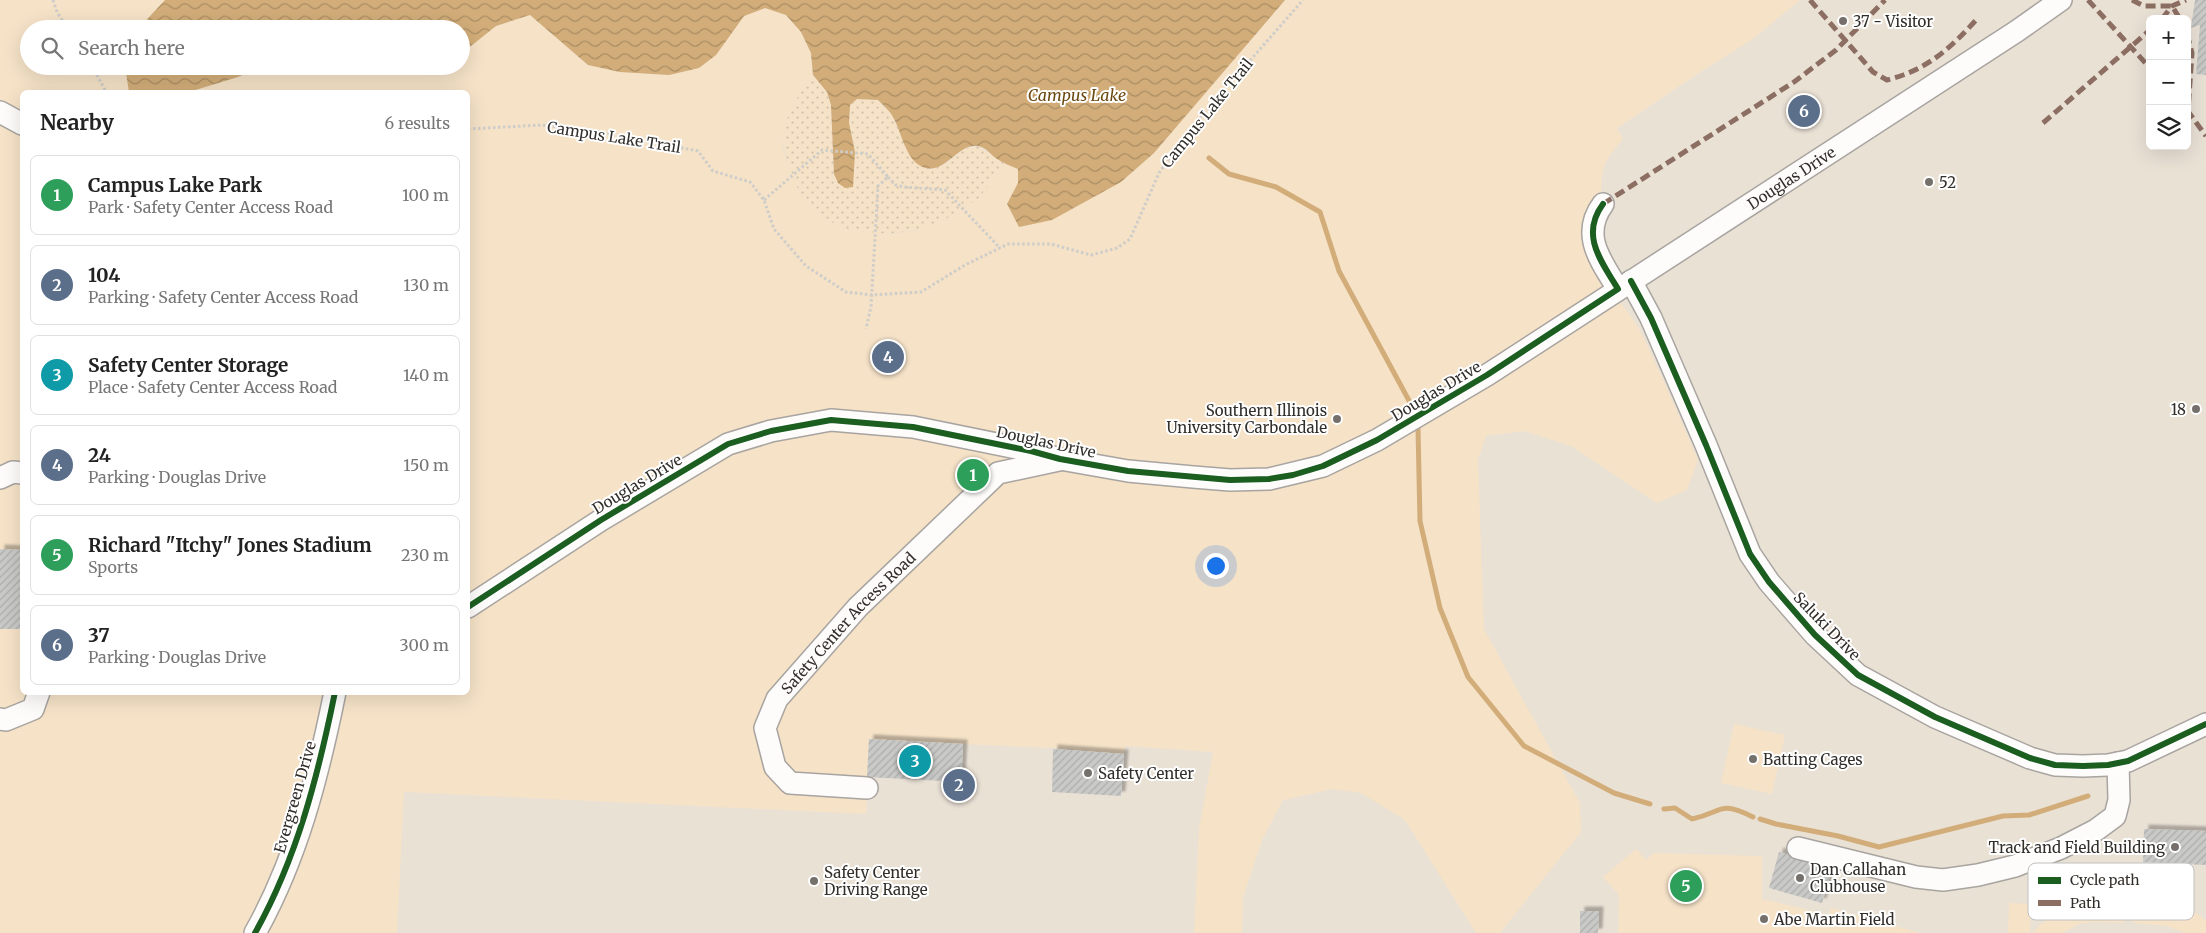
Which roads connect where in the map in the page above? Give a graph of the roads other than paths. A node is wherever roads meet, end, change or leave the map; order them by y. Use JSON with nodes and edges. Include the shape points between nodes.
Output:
{"nodes":[{"id":1,"x":2061,"y":0,"type":"edge"},
{"id":2,"x":0,"y":112,"type":"edge"},
{"id":3,"x":20,"y":123,"type":"edge"},
{"id":4,"x":1603,"y":204,"type":"dead end"},
{"id":5,"x":1625,"y":285,"type":"junction"},
{"id":6,"x":1060,"y":459,"type":"junction"},
{"id":7,"x":20,"y":472,"type":"edge"},
{"id":8,"x":0,"y":478,"type":"edge"},
{"id":9,"x":470,"y":606,"type":"edge"},
{"id":10,"x":38,"y":695,"type":"edge"},
{"id":11,"x":333,"y":695,"type":"edge"},
{"id":12,"x":0,"y":719,"type":"edge"},
{"id":13,"x":2206,"y":724,"type":"edge"},
{"id":14,"x":2118,"y":763,"type":"junction"},
{"id":15,"x":867,"y":788,"type":"dead end"},
{"id":16,"x":1798,"y":848,"type":"dead end"},
{"id":17,"x":255,"y":933,"type":"edge"}],
"edges":[{"from":1,"to":5,"type":"street","name":"Douglas Drive"},
{"from":2,"to":3,"type":"street"},
{"from":4,"to":5,"type":"street","name":"Saluki Drive","via":[[1595,215],[1592,235],[1595,247],[1602,264]]},
{"from":5,"to":6,"type":"street","name":"Douglas Drive","via":[[1487,376],[1377,440],[1323,466],[1269,479],[1230,480],[1128,471]]},
{"from":5,"to":14,"type":"street","name":"Saluki Drive","via":[[1655,327],[1750,554],[1769,582],[1815,635],[1858,675],[1881,689],[1998,745],[2055,765]]},
{"from":6,"to":9,"type":"street","name":"Douglas Drive","via":[[913,427],[831,420],[757,434],[728,444],[602,520]]},
{"from":6,"to":15,"type":"street","name":"Safety Center Access Road","via":[[998,473],[858,607],[777,699],[765,728],[775,767],[790,783]]},
{"from":7,"to":8,"type":"street"},
{"from":10,"to":12,"type":"street","via":[[34,709],[6,720]]},
{"from":11,"to":17,"type":"street","name":"Evergreen Drive","via":[[305,817],[290,861]]},
{"from":13,"to":14,"type":"street","name":"Saluki Drive","via":[[2161,747]]},
{"from":14,"to":16,"type":"street","via":[[2119,800],[2115,816],[2061,848],[2015,866],[1943,880]]}]}
